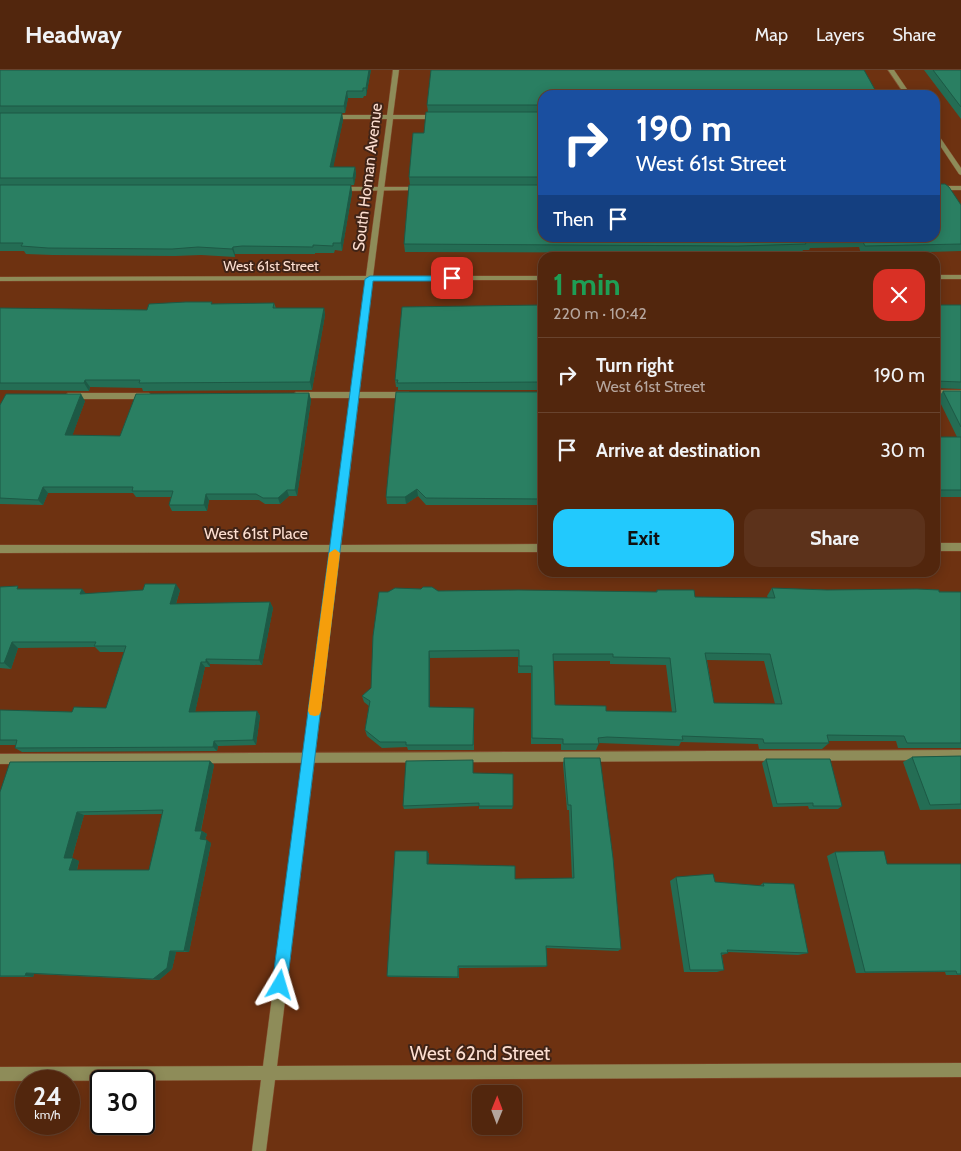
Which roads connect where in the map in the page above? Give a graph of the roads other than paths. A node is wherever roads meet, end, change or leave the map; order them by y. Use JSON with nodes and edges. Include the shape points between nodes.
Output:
{"nodes":[{"id":1,"x":396,"y":70,"type":"edge"},
{"id":2,"x":891,"y":70,"type":"edge"},
{"id":3,"x":905,"y":90,"type":"edge"},
{"id":4,"x":327,"y":117,"type":"edge"},
{"id":5,"x":390,"y":117,"type":"junction"},
{"id":6,"x":450,"y":117,"type":"edge"},
{"id":7,"x":940,"y":142,"type":"edge"},
{"id":8,"x":961,"y":173,"type":"edge"},
{"id":9,"x":940,"y":188,"type":"edge"},
{"id":10,"x":961,"y":188,"type":"edge"},
{"id":11,"x":335,"y":189,"type":"edge"},
{"id":12,"x":381,"y":189,"type":"junction"},
{"id":13,"x":426,"y":189,"type":"edge"},
{"id":14,"x":940,"y":277,"type":"edge"},
{"id":15,"x":961,"y":277,"type":"edge"},
{"id":16,"x":538,"y":278,"type":"edge"},
{"id":17,"x":0,"y":279,"type":"edge"},
{"id":18,"x":370,"y":279,"type":"junction"},
{"id":19,"x":940,"y":393,"type":"edge"},
{"id":20,"x":961,"y":393,"type":"edge"},
{"id":21,"x":282,"y":395,"type":"edge"},
{"id":22,"x":354,"y":395,"type":"junction"},
{"id":23,"x":416,"y":395,"type":"edge"},
{"id":24,"x":58,"y":396,"type":"edge"},
{"id":25,"x":156,"y":396,"type":"edge"},
{"id":26,"x":940,"y":547,"type":"edge"},
{"id":27,"x":961,"y":547,"type":"edge"},
{"id":28,"x":335,"y":548,"type":"junction"},
{"id":29,"x":538,"y":548,"type":"edge"},
{"id":30,"x":0,"y":549,"type":"edge"},
{"id":31,"x":961,"y":755,"type":"edge"},
{"id":32,"x":309,"y":757,"type":"junction"},
{"id":33,"x":0,"y":758,"type":"edge"},
{"id":34,"x":961,"y":1070,"type":"edge"},
{"id":35,"x":269,"y":1073,"type":"junction"},
{"id":36,"x":0,"y":1074,"type":"edge"},
{"id":37,"x":259,"y":1151,"type":"edge"}],
"edges":[{"from":1,"to":5,"type":"street","name":"South Homan Avenue"},
{"from":2,"to":3,"type":"street"},
{"from":4,"to":5,"type":"street"},
{"from":5,"to":6,"type":"street"},
{"from":5,"to":12,"type":"street","name":"South Homan Avenue"},
{"from":7,"to":8,"type":"street"},
{"from":9,"to":10,"type":"street"},
{"from":11,"to":12,"type":"street"},
{"from":12,"to":13,"type":"street"},
{"from":12,"to":18,"type":"street","name":"South Homan Avenue"},
{"from":14,"to":15,"type":"street"},
{"from":16,"to":18,"type":"street","name":"West 61st Street"},
{"from":17,"to":18,"type":"street","name":"West 61st Street"},
{"from":18,"to":22,"type":"street","name":"South Homan Avenue"},
{"from":19,"to":20,"type":"street"},
{"from":21,"to":22,"type":"street"},
{"from":22,"to":23,"type":"street"},
{"from":22,"to":28,"type":"street","name":"South Homan Avenue"},
{"from":24,"to":25,"type":"street"},
{"from":26,"to":27,"type":"street"},
{"from":28,"to":29,"type":"street","name":"West 61st Place"},
{"from":28,"to":30,"type":"street","name":"West 61st Place"},
{"from":28,"to":32,"type":"street","name":"South Homan Avenue"},
{"from":31,"to":32,"type":"street"},
{"from":32,"to":33,"type":"street"},
{"from":32,"to":35,"type":"street","name":"South Homan Avenue"},
{"from":34,"to":35,"type":"street","name":"West 62nd Street"},
{"from":35,"to":36,"type":"street","name":"West 62nd Street"},
{"from":35,"to":37,"type":"street","name":"South Homan Avenue"}]}
